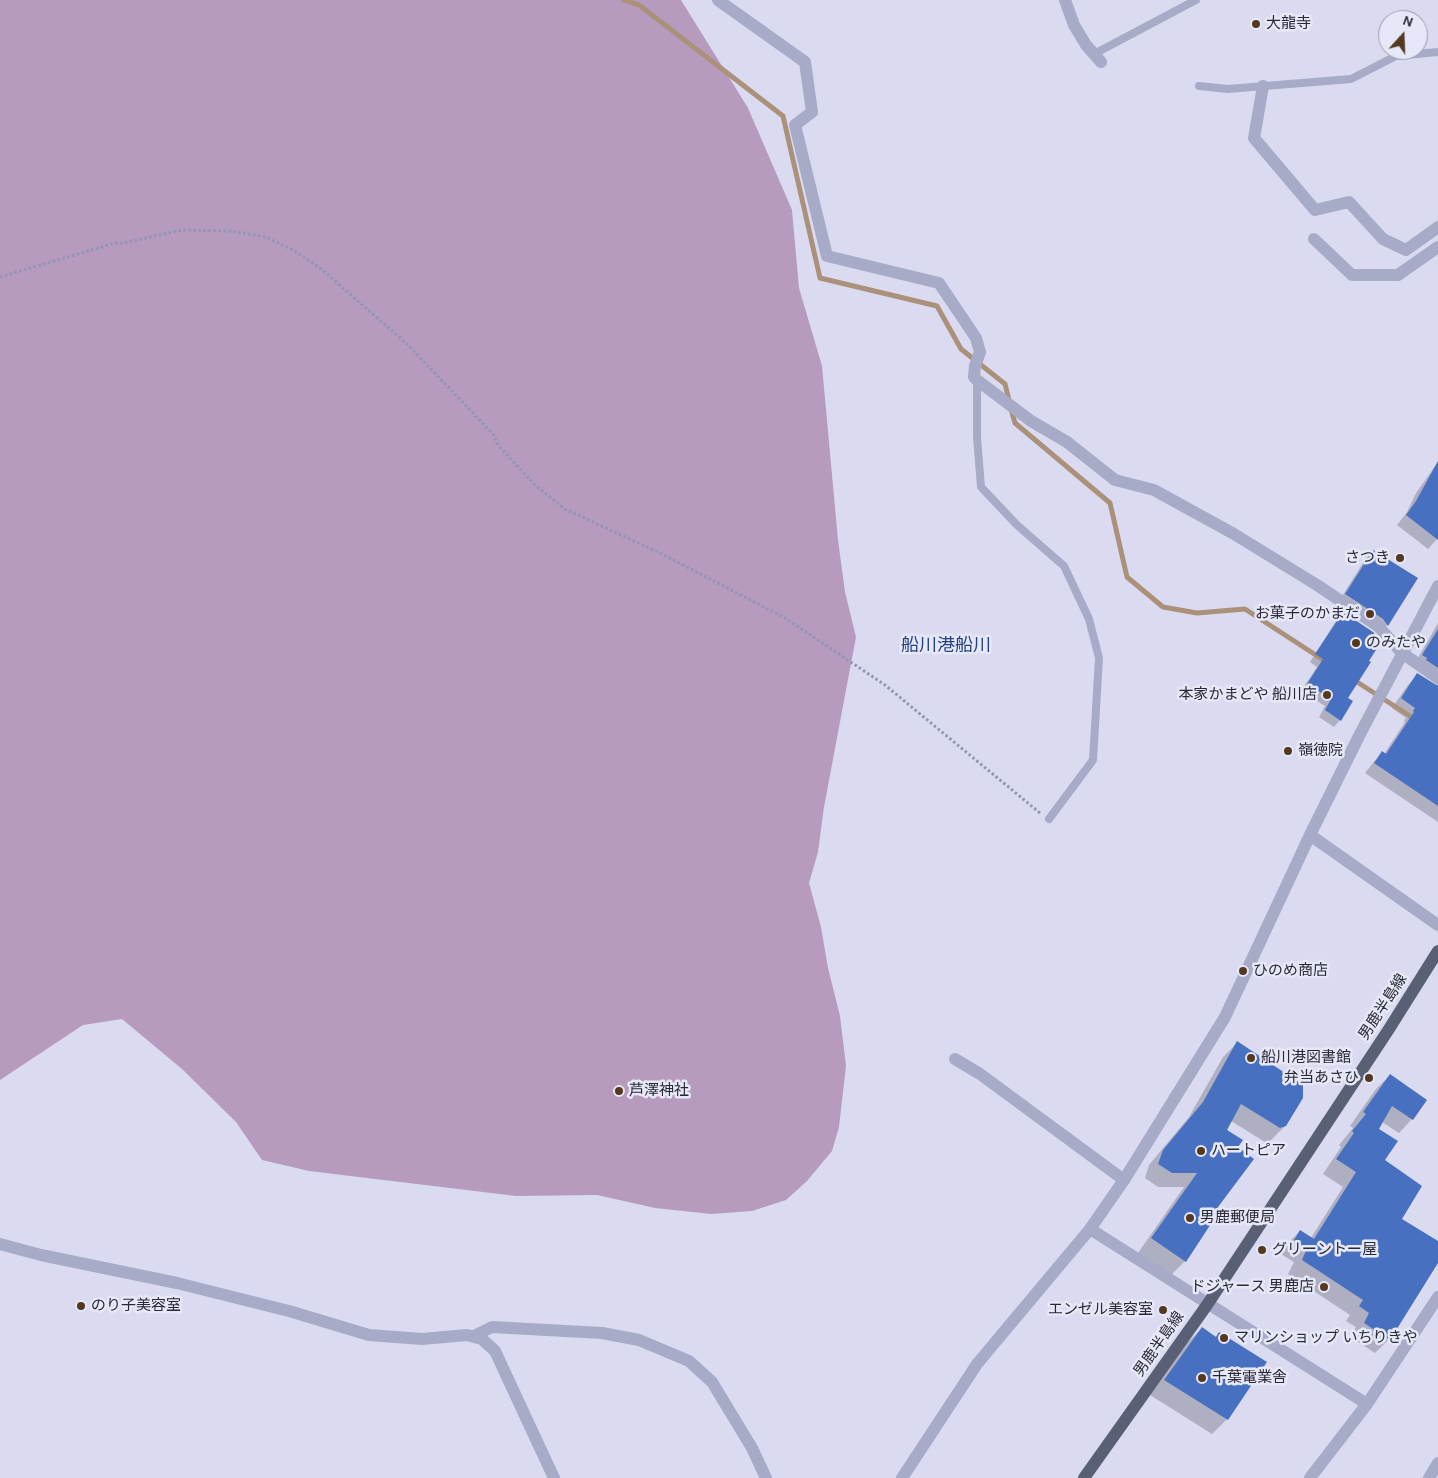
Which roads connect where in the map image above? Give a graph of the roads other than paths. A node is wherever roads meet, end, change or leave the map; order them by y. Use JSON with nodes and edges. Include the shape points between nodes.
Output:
{"nodes":[{"id":1,"x":718,"y":0,"type":"edge"},
{"id":2,"x":1065,"y":0,"type":"edge"},
{"id":3,"x":1196,"y":0,"type":"edge"},
{"id":4,"x":1438,"y":52,"type":"edge"},
{"id":5,"x":1098,"y":58,"type":"joint"},
{"id":6,"x":1199,"y":86,"type":"dead end"},
{"id":7,"x":1263,"y":86,"type":"junction"},
{"id":8,"x":1438,"y":227,"type":"edge"},
{"id":9,"x":1314,"y":239,"type":"dead end"},
{"id":10,"x":1438,"y":247,"type":"edge"},
{"id":11,"x":977,"y":380,"type":"junction"},
{"id":12,"x":1438,"y":586,"type":"edge"},
{"id":13,"x":1402,"y":653,"type":"junction"},
{"id":14,"x":1438,"y":678,"type":"edge"},
{"id":15,"x":1049,"y":819,"type":"road end"},
{"id":16,"x":1310,"y":835,"type":"junction"},
{"id":17,"x":1438,"y":925,"type":"edge"},
{"id":18,"x":1438,"y":950,"type":"edge"},
{"id":19,"x":955,"y":1058,"type":"dead end"},
{"id":20,"x":1124,"y":1180,"type":"junction"},
{"id":21,"x":1090,"y":1229,"type":"junction"},
{"id":22,"x":0,"y":1244,"type":"edge"},
{"id":23,"x":1438,"y":1296,"type":"edge"},
{"id":24,"x":1207,"y":1305,"type":"junction"},
{"id":25,"x":474,"y":1336,"type":"junction"},
{"id":26,"x":1367,"y":1404,"type":"junction"},
{"id":27,"x":1438,"y":1462,"type":"edge"},
{"id":28,"x":554,"y":1478,"type":"edge"},
{"id":29,"x":766,"y":1478,"type":"edge"},
{"id":30,"x":902,"y":1478,"type":"edge"},
{"id":31,"x":1084,"y":1478,"type":"edge"},
{"id":32,"x":1310,"y":1478,"type":"edge"},
{"id":33,"x":1429,"y":1478,"type":"edge"}],
"edges":[{"from":1,"to":11,"type":"street","via":[[805,62],[812,112],[795,125],[827,256],[940,283],[976,338],[980,352],[975,366],[974,377]]},
{"from":2,"to":5,"type":"street","via":[[1074,25]]},
{"from":3,"to":5,"type":"lane"},
{"from":4,"to":7,"type":"lane","via":[[1396,56],[1351,79]]},
{"from":6,"to":7,"type":"lane","via":[[1228,89]]},
{"from":7,"to":8,"type":"street","via":[[1254,138],[1315,210],[1350,202],[1383,239],[1406,250]]},
{"from":9,"to":10,"type":"street","via":[[1352,275],[1398,274]]},
{"from":11,"to":13,"type":"street","via":[[1031,421],[1067,442],[1115,480],[1154,490],[1317,585],[1378,626]]},
{"from":11,"to":15,"type":"lane","via":[[981,487],[1017,525],[1064,566],[1089,619],[1099,658],[1093,760]]},
{"from":12,"to":13,"type":"street"},
{"from":13,"to":14,"type":"street"},
{"from":13,"to":16,"type":"street"},
{"from":16,"to":17,"type":"street"},
{"from":16,"to":20,"type":"street","via":[[1225,1017]]},
{"from":18,"to":24,"type":"main road","name":"男鹿半島線"},
{"from":19,"to":20,"type":"street"},
{"from":20,"to":21,"type":"street"},
{"from":21,"to":24,"type":"street"},
{"from":21,"to":30,"type":"street","via":[[977,1364]]},
{"from":22,"to":25,"type":"street","via":[[289,1311],[370,1335],[422,1339]]},
{"from":23,"to":26,"type":"street"},
{"from":24,"to":26,"type":"street"},
{"from":24,"to":31,"type":"main road","name":"男鹿半島線"},
{"from":25,"to":28,"type":"street","via":[[495,1351]]},
{"from":25,"to":29,"type":"street","via":[[492,1327],[602,1333],[639,1340],[689,1361],[712,1382],[752,1448]]},
{"from":26,"to":32,"type":"street"},
{"from":27,"to":33,"type":"street"}]}
